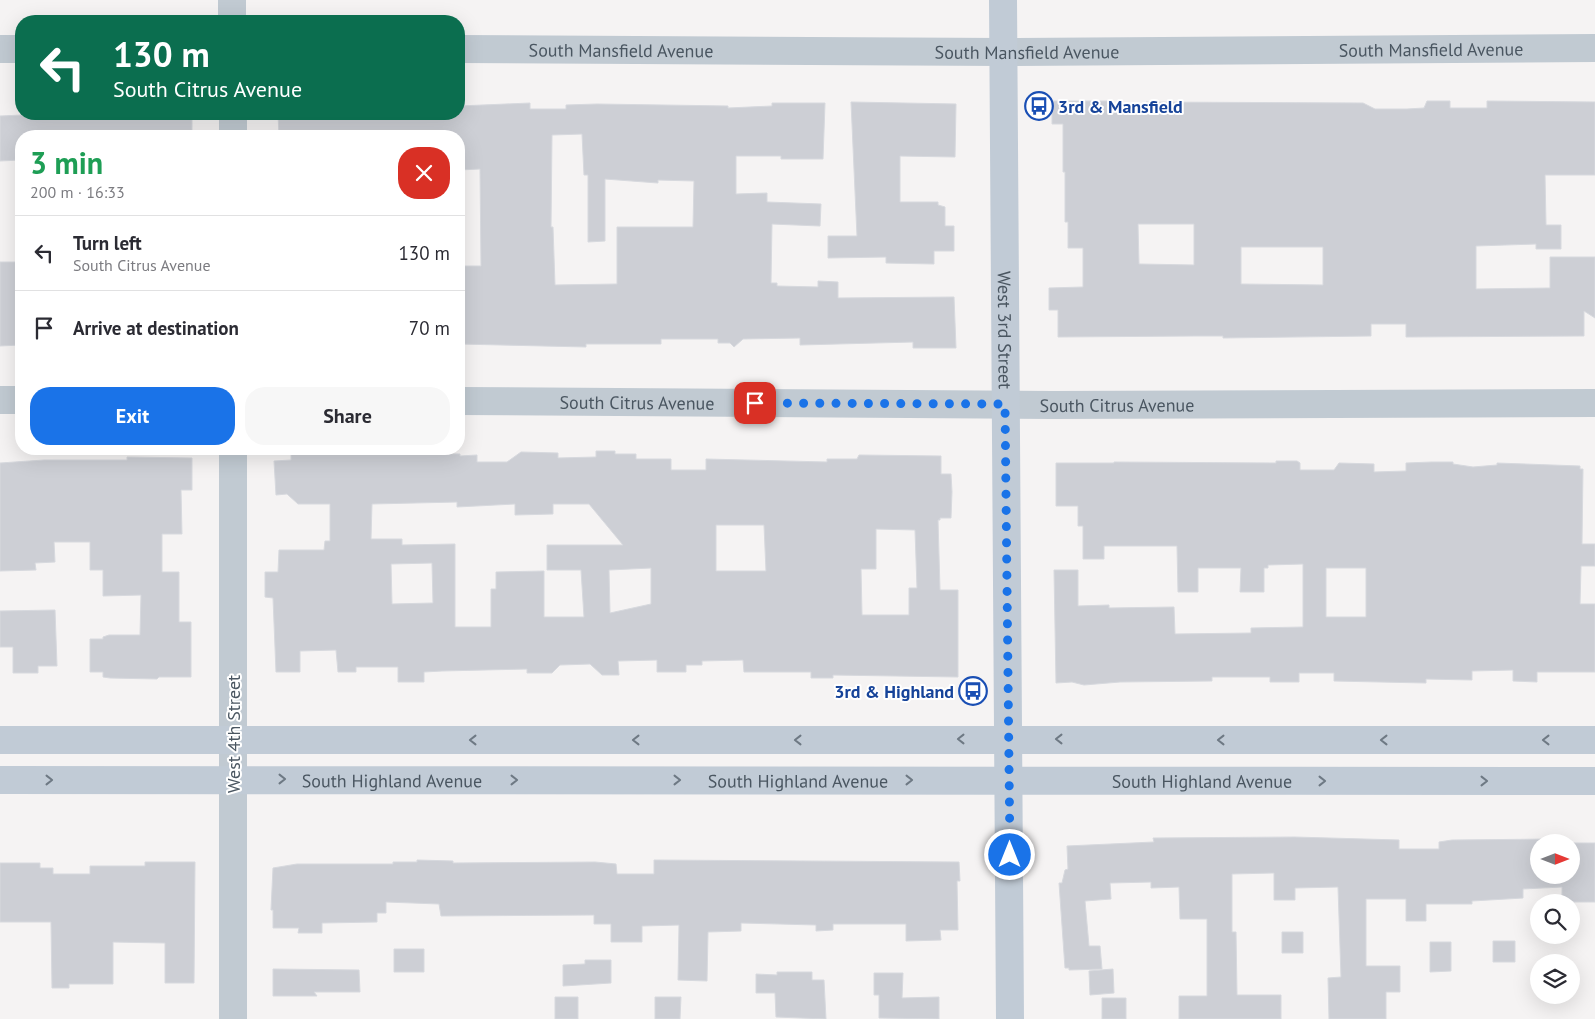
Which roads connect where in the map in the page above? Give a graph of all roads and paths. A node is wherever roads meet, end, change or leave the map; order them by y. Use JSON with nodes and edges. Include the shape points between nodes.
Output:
{"nodes":[{"id":1,"x":232,"y":0,"type":"edge"},
{"id":2,"x":1004,"y":0,"type":"edge"},
{"id":3,"x":232,"y":15,"type":"edge"},
{"id":4,"x":1595,"y":48,"type":"edge"},
{"id":5,"x":0,"y":49,"type":"edge"},
{"id":6,"x":15,"y":49,"type":"edge"},
{"id":7,"x":465,"y":50,"type":"edge"},
{"id":8,"x":1004,"y":52,"type":"junction"},
{"id":9,"x":0,"y":400,"type":"edge"},
{"id":10,"x":15,"y":400,"type":"edge"},
{"id":11,"x":465,"y":401,"type":"edge"},
{"id":12,"x":1595,"y":403,"type":"edge"},
{"id":13,"x":1005,"y":404,"type":"junction"},
{"id":14,"x":233,"y":455,"type":"edge"},
{"id":15,"x":0,"y":740,"type":"edge"},
{"id":16,"x":234,"y":740,"type":"junction"},
{"id":17,"x":1010,"y":740,"type":"junction"},
{"id":18,"x":1595,"y":740,"type":"edge"},
{"id":19,"x":233,"y":779,"type":"junction"},
{"id":20,"x":0,"y":780,"type":"edge"},
{"id":21,"x":1010,"y":780,"type":"junction"},
{"id":22,"x":1595,"y":782,"type":"edge"},
{"id":23,"x":233,"y":1019,"type":"edge"},
{"id":24,"x":1010,"y":1019,"type":"edge"}],
"edges":[{"from":1,"to":3,"type":"street"},
{"from":2,"to":8,"type":"main road","name":"West 3rd Street"},
{"from":4,"to":8,"type":"street","name":"South Mansfield Avenue"},
{"from":5,"to":6,"type":"street"},
{"from":7,"to":8,"type":"street","name":"South Mansfield Avenue"},
{"from":8,"to":13,"type":"main road","name":"West 3rd Street"},
{"from":9,"to":10,"type":"street"},
{"from":11,"to":13,"type":"street","name":"South Citrus Avenue"},
{"from":12,"to":13,"type":"street","name":"South Citrus Avenue"},
{"from":13,"to":17,"type":"main road","name":"West 3rd Street"},
{"from":14,"to":16,"type":"street","name":"West 4th Street"},
{"from":15,"to":16,"type":"main road"},
{"from":17,"to":16,"type":"main road","one_way":true},
{"from":16,"to":19,"type":"street","name":"West 4th Street"},
{"from":18,"to":17,"type":"main road","one_way":true},
{"from":17,"to":21,"type":"main road","name":"West 3rd Street"},
{"from":20,"to":19,"type":"main road","name":"South Highland Avenue","one_way":true},
{"from":19,"to":21,"type":"main road","name":"South Highland Avenue","one_way":true},
{"from":19,"to":23,"type":"street","name":"West 4th Street"},
{"from":21,"to":22,"type":"main road","name":"South Highland Avenue","one_way":true},
{"from":21,"to":24,"type":"main road","name":"West 3rd Street"}]}
